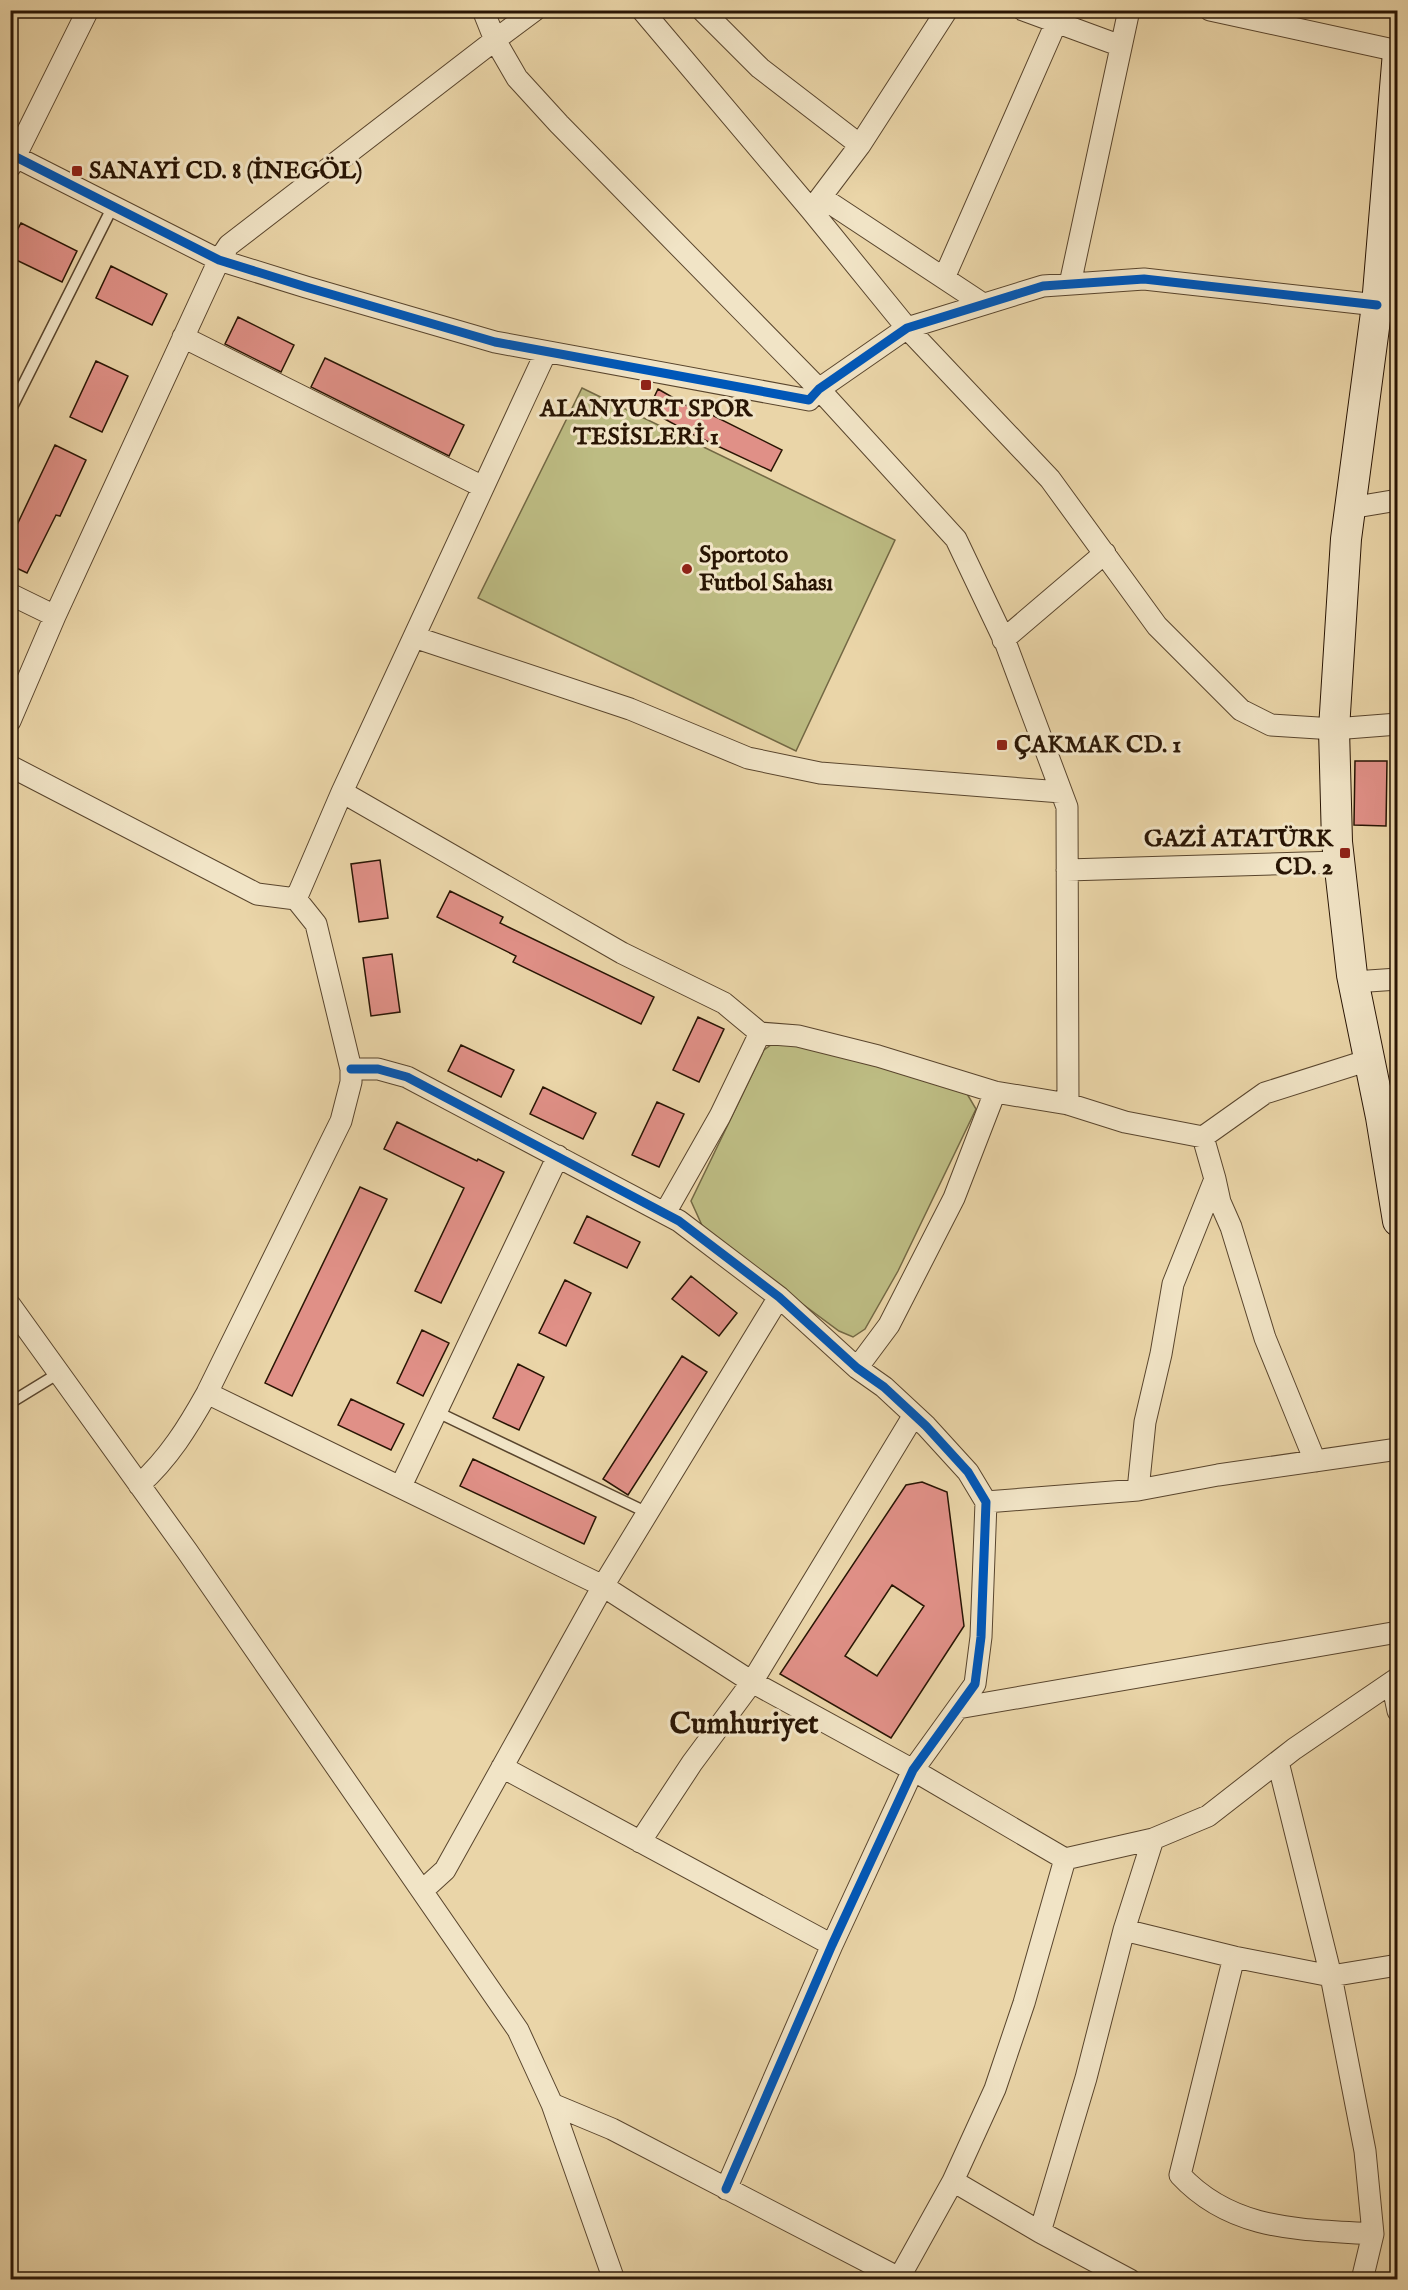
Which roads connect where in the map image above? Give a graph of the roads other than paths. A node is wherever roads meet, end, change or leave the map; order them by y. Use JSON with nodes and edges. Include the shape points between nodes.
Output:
{"nodes":[{"id":1,"x":88,"y":10,"type":"edge"},
{"id":2,"x":483,"y":10,"type":"edge"},
{"id":3,"x":536,"y":10,"type":"edge"},
{"id":4,"x":642,"y":10,"type":"edge"},
{"id":5,"x":702,"y":10,"type":"edge"},
{"id":6,"x":946,"y":10,"type":"edge"},
{"id":7,"x":1023,"y":10,"type":"edge"},
{"id":8,"x":1129,"y":10,"type":"edge"},
{"id":9,"x":1210,"y":10,"type":"edge"},
{"id":10,"x":1056,"y":22,"type":"junction"},
{"id":11,"x":495,"y":40,"type":"junction"},
{"id":12,"x":1121,"y":46,"type":"junction"},
{"id":13,"x":1398,"y":51,"type":"edge"},
{"id":14,"x":860,"y":145,"type":"junction"},
{"id":15,"x":12,"y":159,"type":"edge"},
{"id":16,"x":816,"y":203,"type":"junction"},
{"id":17,"x":113,"y":207,"type":"junction"},
{"id":18,"x":219,"y":260,"type":"junction"},
{"id":19,"x":944,"y":278,"type":"junction"},
{"id":20,"x":1070,"y":284,"type":"junction"},
{"id":21,"x":1385,"y":289,"type":"edge"},
{"id":22,"x":983,"y":304,"type":"junction"},
{"id":23,"x":907,"y":328,"type":"junction"},
{"id":24,"x":183,"y":337,"type":"junction"},
{"id":25,"x":546,"y":352,"type":"junction"},
{"id":26,"x":819,"y":389,"type":"junction"},
{"id":27,"x":10,"y":411,"type":"edge"},
{"id":28,"x":483,"y":487,"type":"junction"},
{"id":29,"x":1398,"y":500,"type":"edge"},
{"id":30,"x":1350,"y":508,"type":"junction"},
{"id":31,"x":1105,"y":554,"type":"junction"},
{"id":32,"x":10,"y":594,"type":"edge"},
{"id":33,"x":55,"y":616,"type":"junction"},
{"id":34,"x":414,"y":637,"type":"junction"},
{"id":35,"x":1003,"y":640,"type":"junction"},
{"id":36,"x":10,"y":721,"type":"edge"},
{"id":37,"x":1398,"y":724,"type":"edge"},
{"id":38,"x":1334,"y":729,"type":"junction"},
{"id":39,"x":10,"y":766,"type":"edge"},
{"id":40,"x":342,"y":792,"type":"junction"},
{"id":41,"x":1061,"y":792,"type":"junction"},
{"id":42,"x":1339,"y":862,"type":"junction"},
{"id":43,"x":1067,"y":870,"type":"junction"},
{"id":44,"x":296,"y":899,"type":"junction"},
{"id":45,"x":1398,"y":979,"type":"edge"},
{"id":46,"x":1354,"y":982,"type":"junction"},
{"id":47,"x":760,"y":1033,"type":"junction"},
{"id":48,"x":1369,"y":1060,"type":"junction"},
{"id":49,"x":351,"y":1069,"type":"junction"},
{"id":50,"x":994,"y":1092,"type":"junction"},
{"id":51,"x":1068,"y":1104,"type":"junction"},
{"id":52,"x":1203,"y":1137,"type":"junction"},
{"id":53,"x":558,"y":1156,"type":"junction"},
{"id":54,"x":1215,"y":1179,"type":"junction"},
{"id":55,"x":1396,"y":1203,"type":"edge"},
{"id":56,"x":665,"y":1213,"type":"junction"},
{"id":57,"x":779,"y":1297,"type":"junction"},
{"id":58,"x":10,"y":1305,"type":"edge"},
{"id":59,"x":857,"y":1368,"type":"junction"},
{"id":60,"x":59,"y":1373,"type":"junction"},
{"id":61,"x":207,"y":1393,"type":"junction"},
{"id":62,"x":10,"y":1403,"type":"edge"},
{"id":63,"x":437,"y":1413,"type":"junction"},
{"id":64,"x":914,"y":1415,"type":"junction"},
{"id":65,"x":1398,"y":1449,"type":"edge"},
{"id":66,"x":1315,"y":1461,"type":"junction"},
{"id":67,"x":140,"y":1485,"type":"junction"},
{"id":68,"x":401,"y":1486,"type":"junction"},
{"id":69,"x":1138,"y":1490,"type":"junction"},
{"id":70,"x":986,"y":1502,"type":"junction"},
{"id":71,"x":648,"y":1513,"type":"junction"},
{"id":72,"x":603,"y":1586,"type":"junction"},
{"id":73,"x":1398,"y":1632,"type":"edge"},
{"id":74,"x":1395,"y":1680,"type":"edge"},
{"id":75,"x":752,"y":1682,"type":"junction"},
{"id":76,"x":958,"y":1708,"type":"junction"},
{"id":77,"x":1398,"y":1711,"type":"edge"},
{"id":78,"x":1278,"y":1762,"type":"junction"},
{"id":79,"x":502,"y":1767,"type":"junction"},
{"id":80,"x":913,"y":1770,"type":"junction"},
{"id":81,"x":1153,"y":1839,"type":"junction"},
{"id":82,"x":640,"y":1842,"type":"junction"},
{"id":83,"x":1065,"y":1860,"type":"junction"},
{"id":84,"x":422,"y":1892,"type":"junction"},
{"id":85,"x":1124,"y":1930,"type":"junction"},
{"id":86,"x":832,"y":1945,"type":"junction"},
{"id":87,"x":1234,"y":1957,"type":"junction"},
{"id":88,"x":1398,"y":1965,"type":"edge"},
{"id":89,"x":1331,"y":1976,"type":"junction"},
{"id":90,"x":552,"y":2104,"type":"junction"},
{"id":91,"x":952,"y":2181,"type":"junction"},
{"id":92,"x":726,"y":2189,"type":"junction"},
{"id":93,"x":1040,"y":2232,"type":"junction"},
{"id":94,"x":1373,"y":2234,"type":"junction"},
{"id":95,"x":899,"y":2279,"type":"edge"},
{"id":96,"x":614,"y":2280,"type":"edge"},
{"id":97,"x":1130,"y":2280,"type":"edge"},
{"id":98,"x":1362,"y":2280,"type":"edge"}],
"edges":[{"from":1,"to":15,"type":"street"},
{"from":2,"to":11,"type":"street"},
{"from":3,"to":11,"type":"street"},
{"from":4,"to":16,"type":"street"},
{"from":5,"to":14,"type":"street","via":[[760,68]]},
{"from":6,"to":14,"type":"street"},
{"from":7,"to":10,"type":"street"},
{"from":8,"to":12,"type":"street"},
{"from":9,"to":13,"type":"street"},
{"from":10,"to":12,"type":"street"},
{"from":10,"to":19,"type":"street"},
{"from":11,"to":18,"type":"street","via":[[229,245]]},
{"from":11,"to":26,"type":"street","via":[[517,78],[558,123]]},
{"from":12,"to":20,"type":"street"},
{"from":13,"to":21,"type":"street"},
{"from":14,"to":16,"type":"street"},
{"from":15,"to":17,"type":"street"},
{"from":16,"to":19,"type":"street"},
{"from":16,"to":23,"type":"street"},
{"from":17,"to":18,"type":"street"},
{"from":17,"to":27,"type":"lane"},
{"from":18,"to":24,"type":"street"},
{"from":18,"to":25,"type":"street","via":[[495,342]]},
{"from":19,"to":22,"type":"street"},
{"from":20,"to":21,"type":"street","via":[[1144,279]]},
{"from":20,"to":22,"type":"street","via":[[1043,286]]},
{"from":21,"to":30,"type":"street"},
{"from":22,"to":23,"type":"street"},
{"from":23,"to":26,"type":"street"},
{"from":23,"to":31,"type":"street","via":[[1050,479]]},
{"from":24,"to":28,"type":"street"},
{"from":24,"to":33,"type":"street"},
{"from":25,"to":26,"type":"street","via":[[809,400]]},
{"from":25,"to":28,"type":"street"},
{"from":26,"to":35,"type":"street","via":[[956,539]]},
{"from":28,"to":34,"type":"street"},
{"from":29,"to":30,"type":"street"},
{"from":30,"to":38,"type":"street"},
{"from":31,"to":35,"type":"street"},
{"from":31,"to":38,"type":"street","via":[[1157,626],[1241,710],[1271,725]]},
{"from":32,"to":33,"type":"street"},
{"from":33,"to":36,"type":"street"},
{"from":34,"to":40,"type":"street"},
{"from":34,"to":41,"type":"street","via":[[630,709],[748,758],[820,773]]},
{"from":35,"to":41,"type":"street"},
{"from":37,"to":38,"type":"street"},
{"from":38,"to":42,"type":"street"},
{"from":39,"to":44,"type":"street","via":[[257,894]]},
{"from":40,"to":44,"type":"street"},
{"from":40,"to":47,"type":"street","via":[[622,953],[724,1003]]},
{"from":41,"to":43,"type":"street","via":[[1067,807]]},
{"from":42,"to":43,"type":"street"},
{"from":42,"to":46,"type":"street"},
{"from":43,"to":51,"type":"street"},
{"from":44,"to":49,"type":"street","via":[[316,924]]},
{"from":45,"to":46,"type":"street"},
{"from":46,"to":48,"type":"street"},
{"from":47,"to":50,"type":"street","via":[[810,1038]]},
{"from":47,"to":56,"type":"street","via":[[720,1116]]},
{"from":48,"to":52,"type":"street","via":[[1265,1093]]},
{"from":48,"to":55,"type":"street"},
{"from":49,"to":53,"type":"street","via":[[378,1069],[407,1077]]},
{"from":49,"to":61,"type":"street","via":[[341,1121]]},
{"from":50,"to":51,"type":"street"},
{"from":50,"to":59,"type":"street","via":[[954,1198],[889,1325]]},
{"from":51,"to":52,"type":"street","via":[[1125,1122]]},
{"from":52,"to":54,"type":"street"},
{"from":53,"to":56,"type":"street"},
{"from":53,"to":63,"type":"street"},
{"from":54,"to":66,"type":"street","via":[[1265,1338]]},
{"from":54,"to":69,"type":"street","via":[[1173,1284],[1145,1422]]},
{"from":56,"to":57,"type":"street"},
{"from":57,"to":59,"type":"street"},
{"from":57,"to":71,"type":"street"},
{"from":58,"to":60,"type":"street"},
{"from":59,"to":64,"type":"street"},
{"from":60,"to":62,"type":"lane"},
{"from":60,"to":67,"type":"street"},
{"from":61,"to":67,"type":"street","via":[[187,1431],[160,1467]]},
{"from":61,"to":68,"type":"street"},
{"from":63,"to":68,"type":"street"},
{"from":63,"to":71,"type":"lane"},
{"from":64,"to":70,"type":"street","via":[[968,1472]]},
{"from":64,"to":75,"type":"street"},
{"from":65,"to":66,"type":"street"},
{"from":66,"to":69,"type":"street"},
{"from":67,"to":84,"type":"street"},
{"from":68,"to":72,"type":"street"},
{"from":69,"to":70,"type":"street"},
{"from":70,"to":76,"type":"street","via":[[981,1637],[975,1684]]},
{"from":71,"to":72,"type":"street"},
{"from":72,"to":75,"type":"street"},
{"from":72,"to":79,"type":"street"},
{"from":73,"to":76,"type":"street"},
{"from":74,"to":77,"type":"street"},
{"from":74,"to":78,"type":"street"},
{"from":75,"to":80,"type":"street"},
{"from":75,"to":82,"type":"street"},
{"from":76,"to":80,"type":"street"},
{"from":78,"to":81,"type":"street","via":[[1208,1816]]},
{"from":78,"to":89,"type":"street"},
{"from":79,"to":82,"type":"street"},
{"from":79,"to":84,"type":"street","via":[[445,1870]]},
{"from":80,"to":83,"type":"street"},
{"from":80,"to":86,"type":"street"},
{"from":81,"to":83,"type":"street"},
{"from":81,"to":85,"type":"street"},
{"from":82,"to":86,"type":"street"},
{"from":83,"to":91,"type":"street","via":[[995,2090]]},
{"from":84,"to":90,"type":"street","via":[[518,2030]]},
{"from":85,"to":87,"type":"street"},
{"from":85,"to":93,"type":"street","via":[[1086,2078]]},
{"from":86,"to":92,"type":"street"},
{"from":87,"to":89,"type":"street"},
{"from":87,"to":94,"type":"street","via":[[1180,2175],[1226,2209],[1263,2224]]},
{"from":88,"to":89,"type":"street"},
{"from":89,"to":94,"type":"street","via":[[1365,2151]]},
{"from":90,"to":92,"type":"street","via":[[612,2129]]},
{"from":90,"to":96,"type":"street"},
{"from":91,"to":93,"type":"street"},
{"from":91,"to":95,"type":"street"},
{"from":92,"to":95,"type":"street"},
{"from":93,"to":97,"type":"street"},
{"from":94,"to":98,"type":"street"}]}
